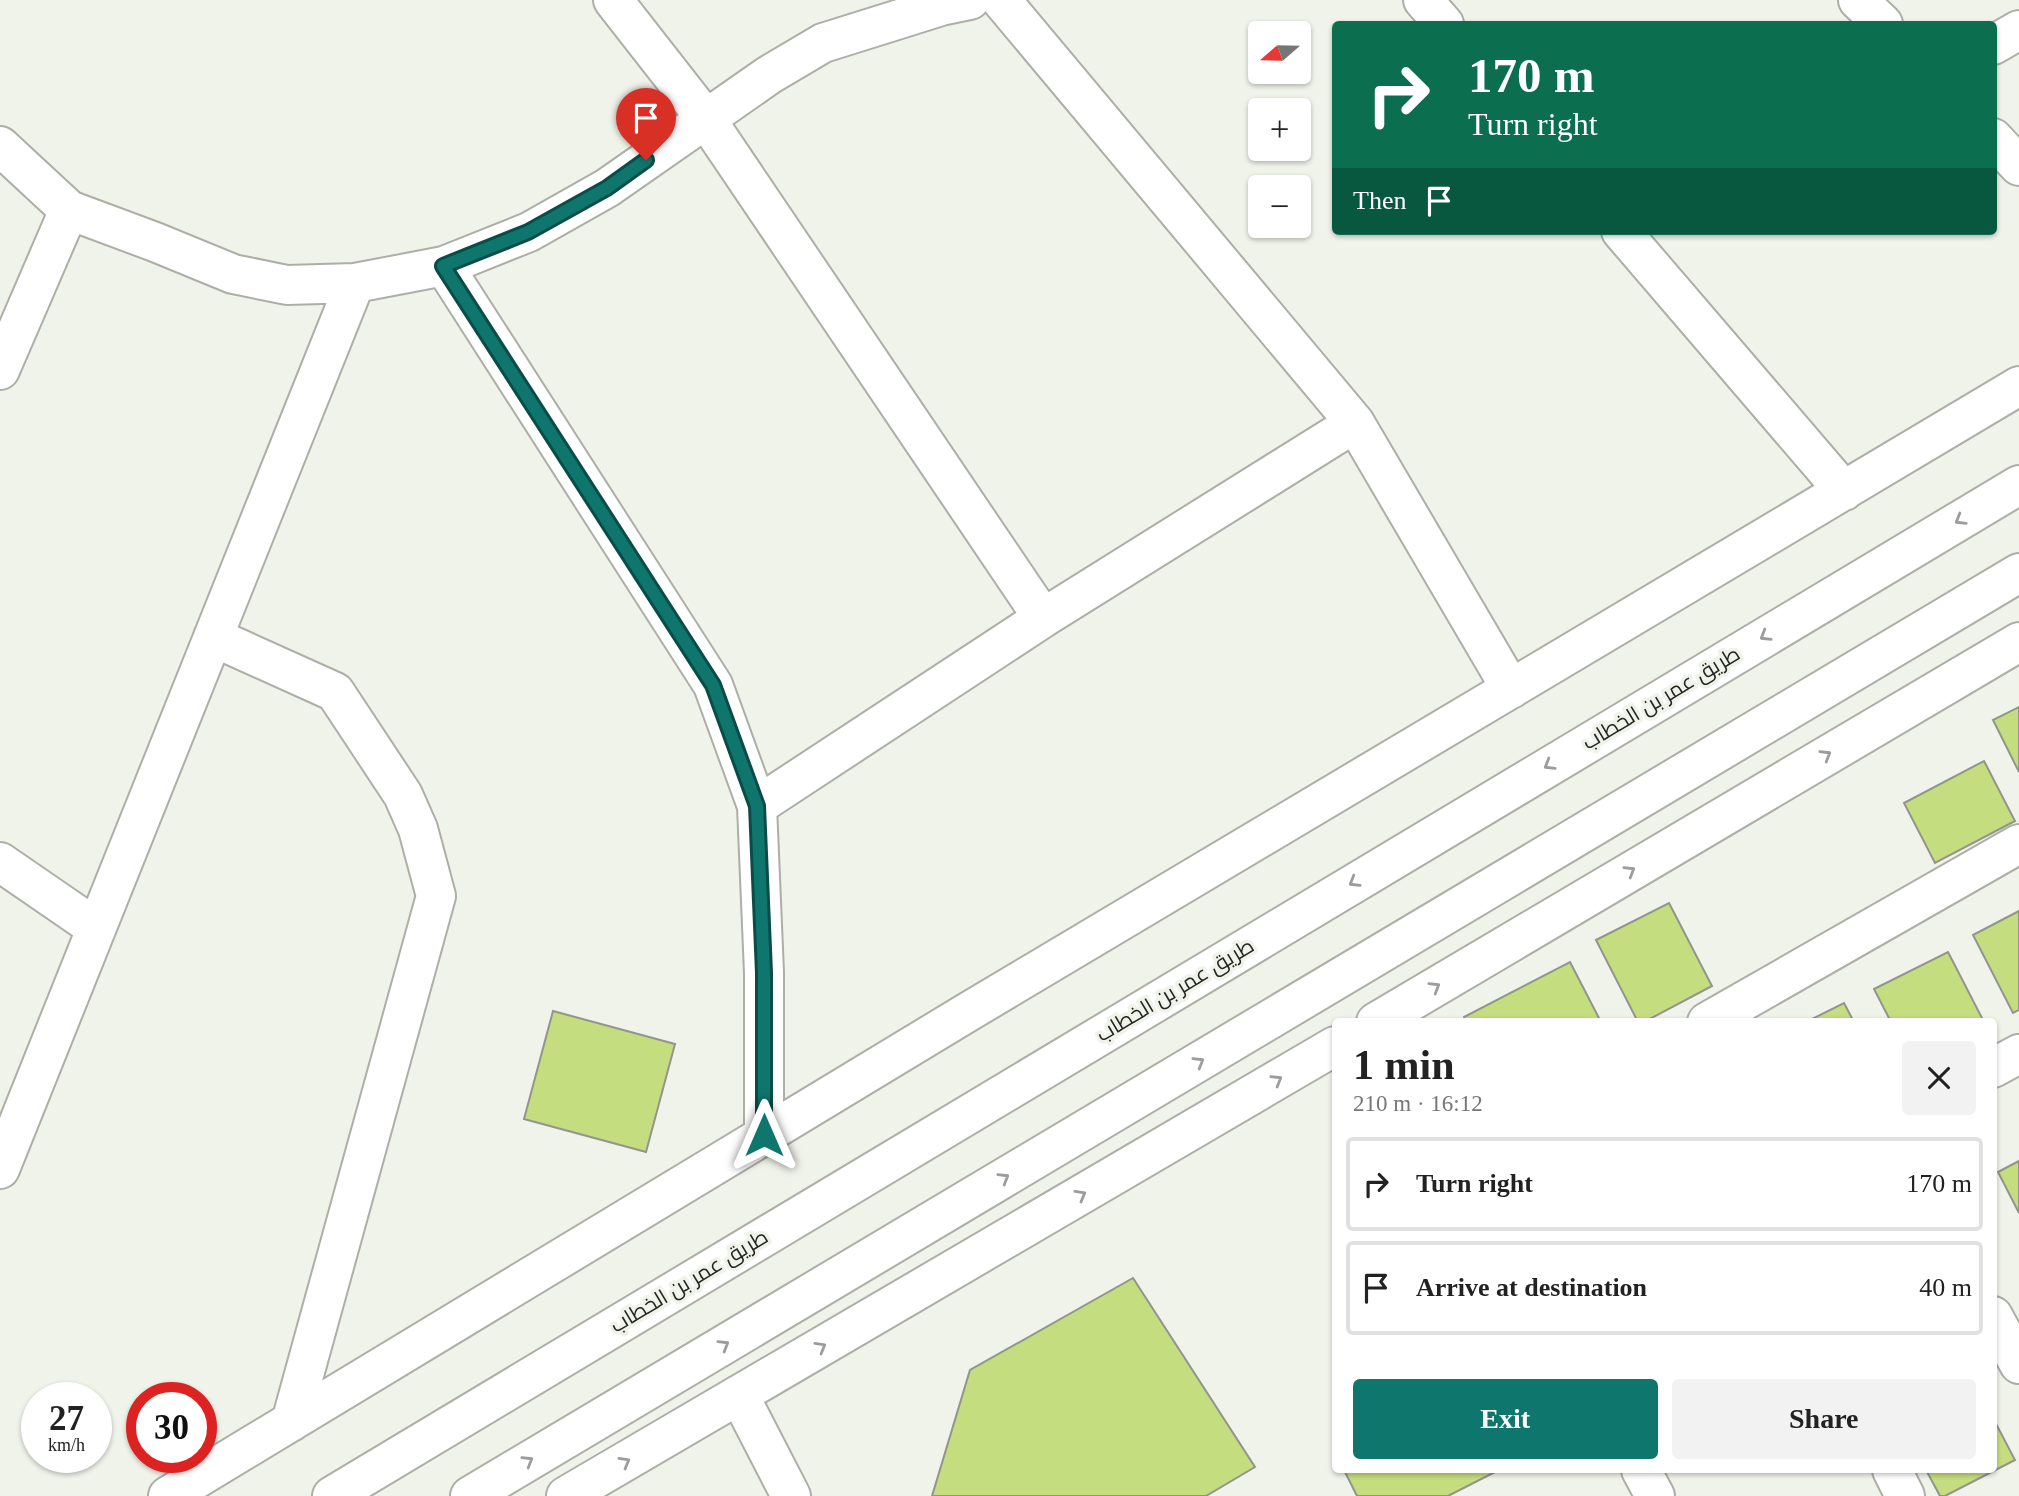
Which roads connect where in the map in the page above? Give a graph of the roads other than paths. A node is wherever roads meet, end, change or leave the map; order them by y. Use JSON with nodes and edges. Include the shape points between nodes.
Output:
{"nodes":[{"id":1,"x":612,"y":0,"type":"edge"},
{"id":2,"x":970,"y":0,"type":"edge"},
{"id":3,"x":1001,"y":0,"type":"edge"},
{"id":4,"x":1423,"y":0,"type":"edge"},
{"id":5,"x":1858,"y":0,"type":"edge"},
{"id":6,"x":1441,"y":21,"type":"edge"},
{"id":7,"x":1880,"y":21,"type":"edge"},
{"id":8,"x":2019,"y":30,"type":"edge"},
{"id":9,"x":1997,"y":43,"type":"edge"},
{"id":10,"x":706,"y":119,"type":"junction"},
{"id":11,"x":1997,"y":142,"type":"edge"},
{"id":12,"x":0,"y":146,"type":"edge"},
{"id":13,"x":2019,"y":166,"type":"edge"},
{"id":14,"x":69,"y":210,"type":"junction"},
{"id":15,"x":1624,"y":235,"type":"edge"},
{"id":16,"x":443,"y":266,"type":"junction"},
{"id":17,"x":355,"y":283,"type":"junction"},
{"id":18,"x":0,"y":370,"type":"edge"},
{"id":19,"x":2019,"y":386,"type":"edge"},
{"id":20,"x":1355,"y":423,"type":"junction"},
{"id":21,"x":2019,"y":485,"type":"edge"},
{"id":22,"x":1843,"y":491,"type":"junction"},
{"id":23,"x":2019,"y":573,"type":"edge"},
{"id":24,"x":1043,"y":618,"type":"junction"},
{"id":25,"x":213,"y":637,"type":"junction"},
{"id":26,"x":2019,"y":642,"type":"edge"},
{"id":27,"x":1511,"y":688,"type":"junction"},
{"id":28,"x":757,"y":806,"type":"junction"},
{"id":29,"x":2019,"y":844,"type":"edge"},
{"id":30,"x":0,"y":862,"type":"edge"},
{"id":31,"x":96,"y":928,"type":"junction"},
{"id":32,"x":1393,"y":1018,"type":"edge"},
{"id":33,"x":1714,"y":1018,"type":"edge"},
{"id":34,"x":1332,"y":1048,"type":"edge"},
{"id":35,"x":2019,"y":1054,"type":"edge"},
{"id":36,"x":1997,"y":1066,"type":"edge"},
{"id":37,"x":764,"y":1135,"type":"junction"},
{"id":38,"x":0,"y":1169,"type":"edge"},
{"id":39,"x":964,"y":1202,"type":"junction"},
{"id":40,"x":930,"y":1284,"type":"junction"},
{"id":41,"x":1997,"y":1323,"type":"edge"},
{"id":42,"x":2019,"y":1364,"type":"edge"},
{"id":43,"x":738,"y":1395,"type":"junction"},
{"id":44,"x":291,"y":1422,"type":"junction"},
{"id":45,"x":1643,"y":1473,"type":"edge"},
{"id":46,"x":1894,"y":1473,"type":"edge"},
{"id":47,"x":168,"y":1496,"type":"edge"},
{"id":48,"x":331,"y":1496,"type":"edge"},
{"id":49,"x":470,"y":1496,"type":"edge"},
{"id":50,"x":566,"y":1496,"type":"edge"},
{"id":51,"x":791,"y":1496,"type":"edge"},
{"id":52,"x":1655,"y":1496,"type":"edge"},
{"id":53,"x":1905,"y":1496,"type":"edge"}],
"edges":[{"from":1,"to":10,"type":"street"},
{"from":2,"to":10,"type":"street","via":[[823,43]]},
{"from":3,"to":20,"type":"street"},
{"from":4,"to":6,"type":"street"},
{"from":5,"to":7,"type":"street"},
{"from":8,"to":9,"type":"street"},
{"from":10,"to":16,"type":"street","via":[[607,188],[528,232]]},
{"from":10,"to":24,"type":"street"},
{"from":11,"to":13,"type":"street"},
{"from":12,"to":14,"type":"street"},
{"from":14,"to":17,"type":"street","via":[[233,274],[287,285]]},
{"from":14,"to":18,"type":"street"},
{"from":15,"to":22,"type":"street"},
{"from":16,"to":17,"type":"street"},
{"from":16,"to":28,"type":"street","via":[[713,685]]},
{"from":17,"to":25,"type":"street"},
{"from":19,"to":22,"type":"street"},
{"from":20,"to":24,"type":"street"},
{"from":20,"to":27,"type":"street"},
{"from":21,"to":48,"type":"street","name":"طريق عمر بن الخطاب","one_way":true},
{"from":22,"to":27,"type":"street"},
{"from":39,"to":23,"type":"street","one_way":true},
{"from":24,"to":28,"type":"street"},
{"from":25,"to":31,"type":"street"},
{"from":25,"to":44,"type":"street","via":[[335,692],[403,795],[418,829],[436,897]]},
{"from":32,"to":26,"type":"street","one_way":true},
{"from":27,"to":37,"type":"street"},
{"from":28,"to":37,"type":"street"},
{"from":29,"to":33,"type":"street"},
{"from":30,"to":31,"type":"street"},
{"from":31,"to":38,"type":"street"},
{"from":40,"to":34,"type":"street","one_way":true},
{"from":35,"to":36,"type":"street"},
{"from":37,"to":44,"type":"street"},
{"from":39,"to":40,"type":"street"},
{"from":49,"to":39,"type":"street","one_way":true},
{"from":43,"to":40,"type":"street","one_way":true},
{"from":41,"to":42,"type":"street"},
{"from":50,"to":43,"type":"street","one_way":true},
{"from":43,"to":51,"type":"street"},
{"from":44,"to":47,"type":"street"},
{"from":45,"to":52,"type":"street"},
{"from":46,"to":53,"type":"street"}]}
